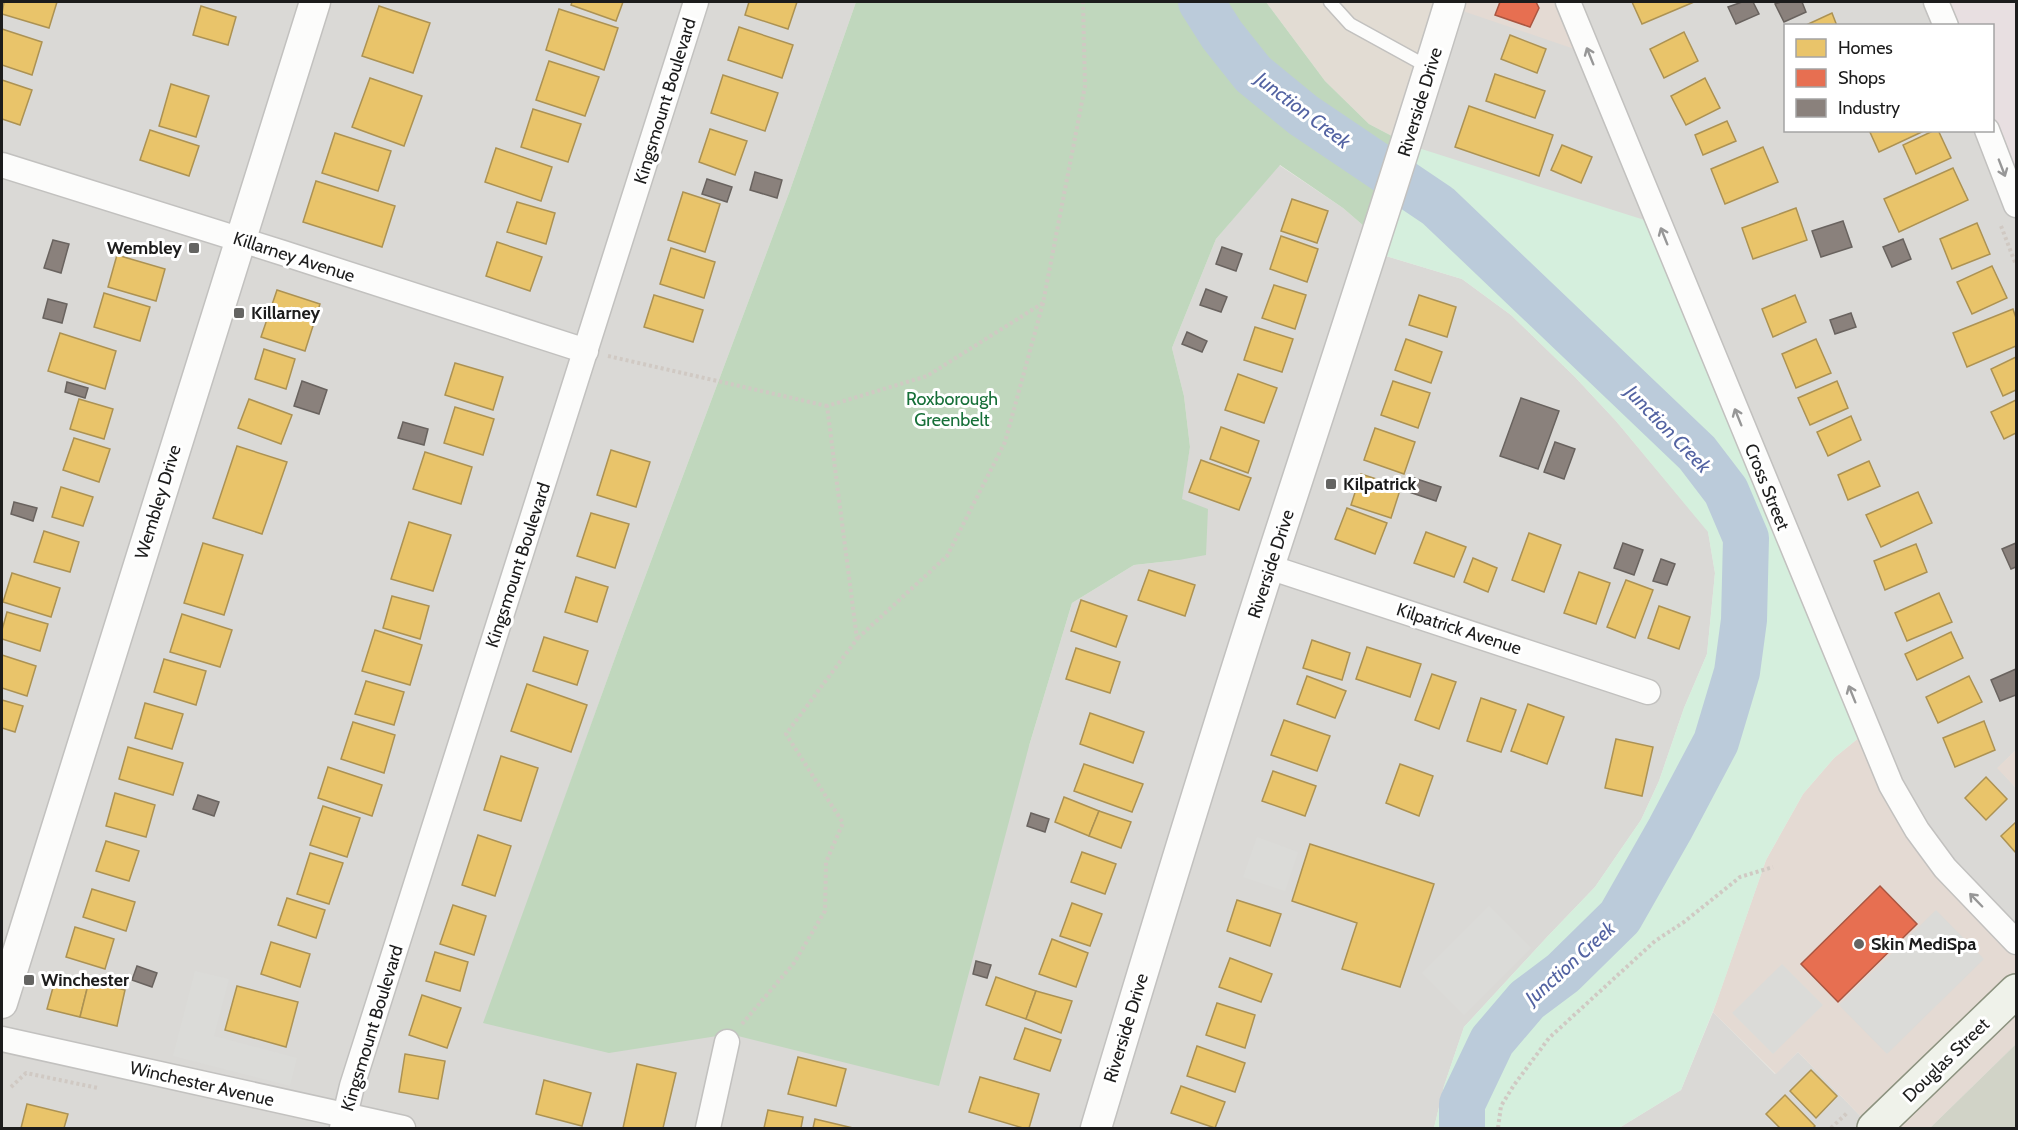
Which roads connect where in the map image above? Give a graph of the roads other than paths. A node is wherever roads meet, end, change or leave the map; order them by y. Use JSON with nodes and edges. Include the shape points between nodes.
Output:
{"nodes":[{"id":1,"x":315,"y":2,"type":"edge"},
{"id":2,"x":696,"y":2,"type":"edge"},
{"id":3,"x":1330,"y":2,"type":"edge"},
{"id":4,"x":1450,"y":2,"type":"edge"},
{"id":5,"x":1568,"y":2,"type":"edge"},
{"id":6,"x":1936,"y":2,"type":"edge"},
{"id":7,"x":1945,"y":24,"type":"edge"},
{"id":8,"x":1430,"y":68,"type":"junction"},
{"id":9,"x":1988,"y":132,"type":"edge"},
{"id":10,"x":2,"y":165,"type":"edge"},
{"id":11,"x":2016,"y":205,"type":"edge"},
{"id":12,"x":240,"y":240,"type":"junction"},
{"id":13,"x":586,"y":351,"type":"junction"},
{"id":14,"x":1269,"y":567,"type":"junction"},
{"id":15,"x":1648,"y":692,"type":"dead end"},
{"id":16,"x":2016,"y":942,"type":"edge"},
{"id":17,"x":2016,"y":991,"type":"edge"},
{"id":18,"x":2,"y":1003,"type":"edge"},
{"id":19,"x":2,"y":1039,"type":"edge"},
{"id":20,"x":727,"y":1042,"type":"road end"},
{"id":21,"x":343,"y":1122,"type":"edge"},
{"id":22,"x":1882,"y":1125,"type":"edge"},
{"id":23,"x":403,"y":1128,"type":"edge"},
{"id":24,"x":708,"y":1128,"type":"edge"},
{"id":25,"x":1096,"y":1128,"type":"edge"}],
"edges":[{"from":1,"to":12,"type":"street","name":"Wembley Drive"},
{"from":2,"to":13,"type":"street","name":"Kingsmount Boulevard"},
{"from":3,"to":8,"type":"lane","via":[[1350,24]]},
{"from":4,"to":8,"type":"street","name":"Riverside Drive"},
{"from":16,"to":5,"type":"street","name":"Cross Street","one_way":true,"via":[[1945,868],[1891,785]]},
{"from":6,"to":7,"type":"street"},
{"from":8,"to":14,"type":"street","name":"Riverside Drive"},
{"from":9,"to":11,"type":"street","one_way":true},
{"from":10,"to":12,"type":"street","name":"Killarney Avenue"},
{"from":12,"to":13,"type":"street","name":"Killarney Avenue"},
{"from":12,"to":18,"type":"street","name":"Wembley Drive"},
{"from":13,"to":21,"type":"street","name":"Kingsmount Boulevard"},
{"from":14,"to":15,"type":"street","name":"Kilpatrick Avenue"},
{"from":14,"to":25,"type":"street","name":"Riverside Drive"},
{"from":17,"to":22,"type":"main road","name":"Douglas Street"},
{"from":19,"to":21,"type":"street","name":"Winchester Avenue"},
{"from":20,"to":24,"type":"street"},
{"from":21,"to":23,"type":"street","name":"Winchester Avenue"}]}
